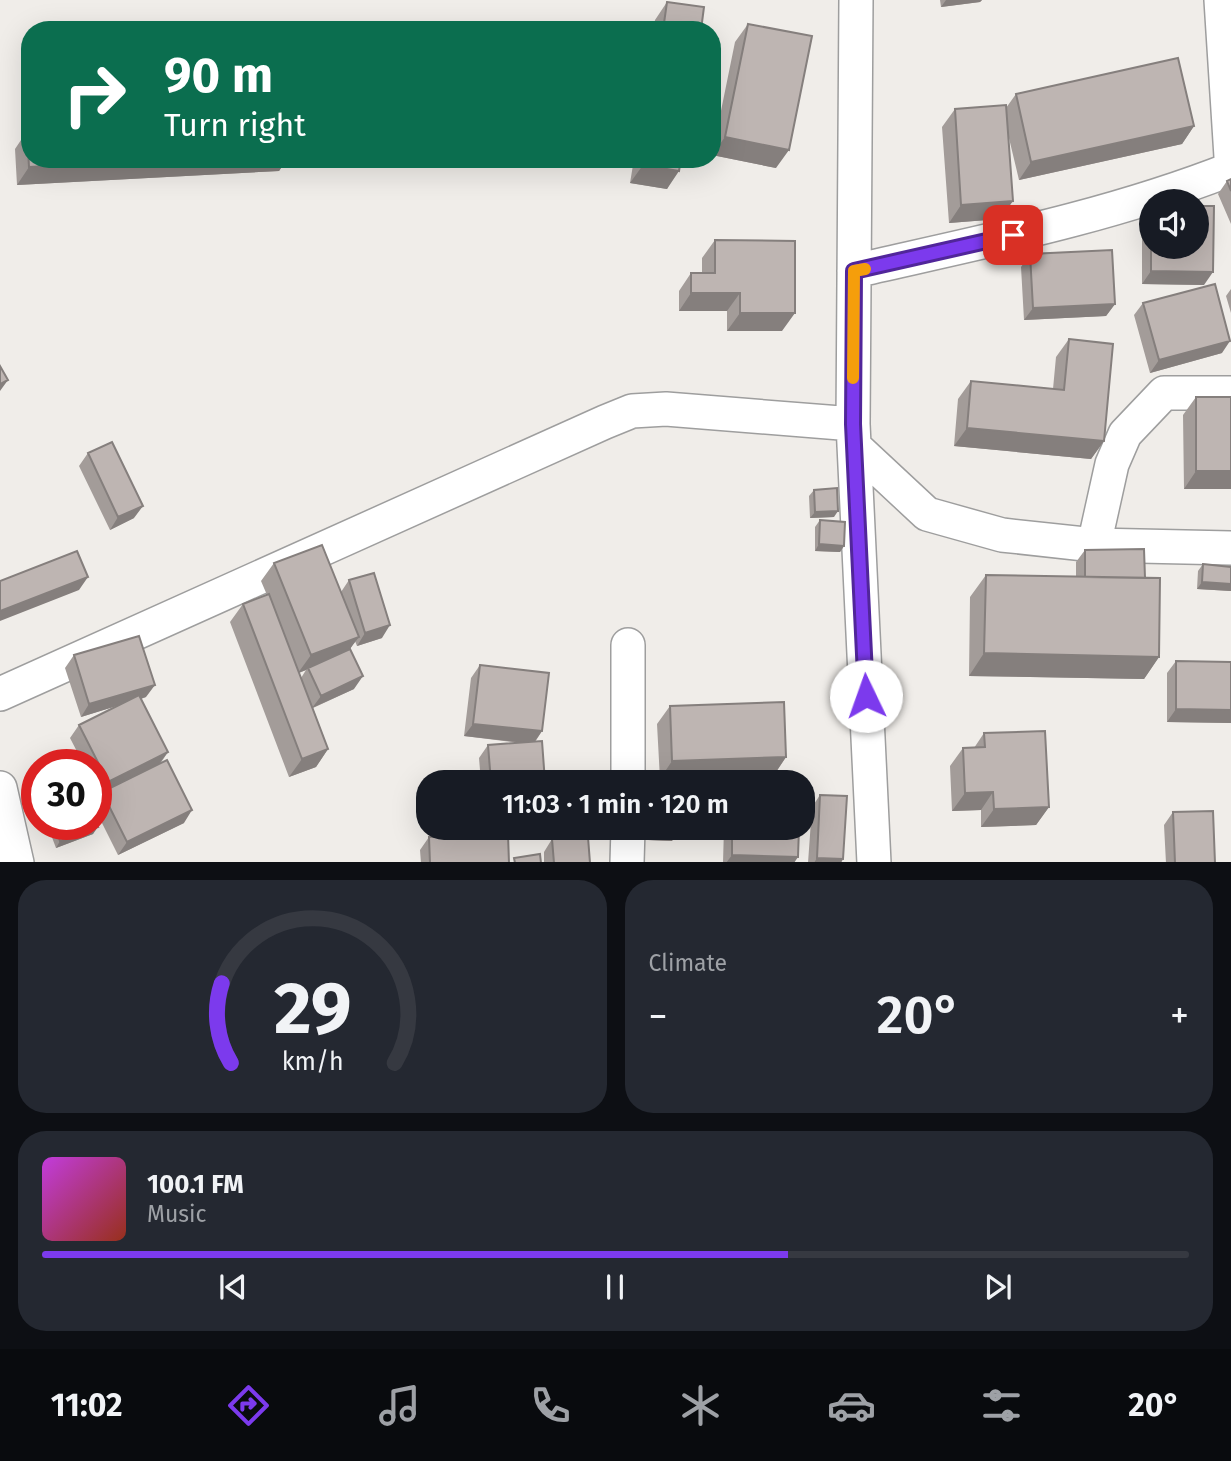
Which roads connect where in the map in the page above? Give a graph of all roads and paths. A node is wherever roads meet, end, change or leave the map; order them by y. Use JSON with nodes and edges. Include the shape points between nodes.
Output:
{"nodes":[{"id":1,"x":856,"y":0,"type":"edge"},
{"id":2,"x":1221,"y":0,"type":"edge"},
{"id":3,"x":1231,"y":157,"type":"edge"},
{"id":4,"x":1231,"y":169,"type":"edge"},
{"id":5,"x":854,"y":271,"type":"junction"},
{"id":6,"x":1231,"y":393,"type":"edge"},
{"id":7,"x":854,"y":435,"type":"junction"},
{"id":8,"x":1094,"y":545,"type":"junction"},
{"id":9,"x":1231,"y":548,"type":"edge"},
{"id":10,"x":628,"y":645,"type":"dead end"},
{"id":11,"x":0,"y":694,"type":"edge"},
{"id":12,"x":628,"y":770,"type":"edge"},
{"id":13,"x":0,"y":788,"type":"edge"},
{"id":14,"x":628,"y":840,"type":"edge"},
{"id":15,"x":17,"y":862,"type":"edge"},
{"id":16,"x":627,"y":862,"type":"edge"},
{"id":17,"x":874,"y":862,"type":"edge"}],
"edges":[{"from":1,"to":5,"type":"street"},
{"from":2,"to":3,"type":"street"},
{"from":4,"to":5,"type":"street","via":[[1093,215]]},
{"from":5,"to":7,"type":"street"},
{"from":6,"to":8,"type":"street","via":[[1164,393],[1125,434],[1112,464]]},
{"from":7,"to":8,"type":"street","via":[[927,514],[1002,535]]},
{"from":7,"to":11,"type":"street","via":[[666,409],[632,411]]},
{"from":7,"to":17,"type":"street"},
{"from":8,"to":9,"type":"street"},
{"from":10,"to":12,"type":"street"},
{"from":13,"to":15,"type":"street"},
{"from":14,"to":16,"type":"street"}]}
